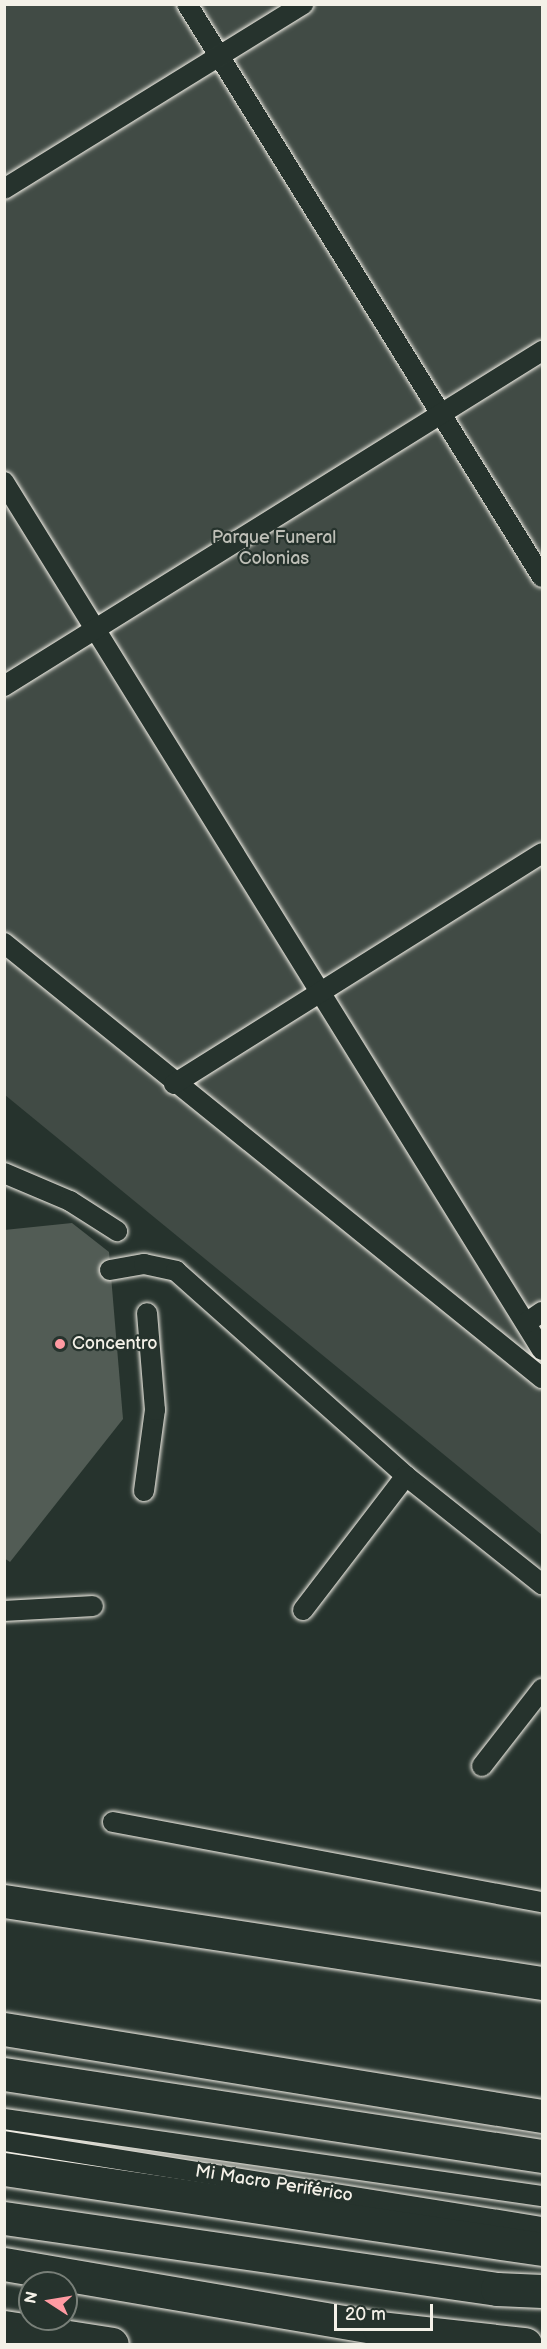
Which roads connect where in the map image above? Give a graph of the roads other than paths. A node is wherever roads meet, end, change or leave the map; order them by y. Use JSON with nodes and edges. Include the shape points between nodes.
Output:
{"nodes":[{"id":1,"x":187,"y":4,"type":"edge"},
{"id":2,"x":303,"y":4,"type":"edge"},
{"id":3,"x":220,"y":57,"type":"junction"},
{"id":4,"x":4,"y":189,"type":"edge"},
{"id":5,"x":543,"y":351,"type":"edge"},
{"id":6,"x":441,"y":414,"type":"junction"},
{"id":7,"x":4,"y":482,"type":"edge"},
{"id":8,"x":543,"y":577,"type":"edge"},
{"id":9,"x":95,"y":630,"type":"junction"},
{"id":10,"x":4,"y":686,"type":"edge"},
{"id":11,"x":543,"y":854,"type":"edge"},
{"id":12,"x":4,"y":943,"type":"edge"},
{"id":13,"x":318,"y":991,"type":"junction"},
{"id":14,"x":174,"y":1084,"type":"junction"},
{"id":15,"x":4,"y":1173,"type":"edge"},
{"id":16,"x":117,"y":1231,"type":"dead end"},
{"id":17,"x":110,"y":1270,"type":"dead end"},
{"id":18,"x":543,"y":1312,"type":"edge"},
{"id":19,"x":147,"y":1313,"type":"dead end"},
{"id":20,"x":525,"y":1323,"type":"junction"},
{"id":21,"x":543,"y":1350,"type":"edge"},
{"id":22,"x":543,"y":1378,"type":"edge"},
{"id":23,"x":406,"y":1476,"type":"junction"},
{"id":24,"x":144,"y":1491,"type":"dead end"},
{"id":25,"x":543,"y":1584,"type":"edge"},
{"id":26,"x":93,"y":1606,"type":"dead end"},
{"id":27,"x":303,"y":1610,"type":"dead end"},
{"id":28,"x":4,"y":1611,"type":"edge"},
{"id":29,"x":543,"y":1689,"type":"edge"},
{"id":30,"x":482,"y":1766,"type":"dead end"},
{"id":31,"x":113,"y":1822,"type":"dead end"},
{"id":32,"x":4,"y":1901,"type":"edge"},
{"id":33,"x":543,"y":1902,"type":"edge"},
{"id":34,"x":543,"y":1983,"type":"edge"},
{"id":35,"x":4,"y":2029,"type":"edge"},
{"id":36,"x":4,"y":2074,"type":"edge"},
{"id":37,"x":543,"y":2116,"type":"edge"},
{"id":38,"x":4,"y":2119,"type":"edge"},
{"id":39,"x":4,"y":2141,"type":"edge"},
{"id":40,"x":543,"y":2156,"type":"edge"},
{"id":41,"x":4,"y":2169,"type":"edge"},
{"id":42,"x":543,"y":2196,"type":"edge"},
{"id":43,"x":4,"y":2218,"type":"edge"},
{"id":44,"x":543,"y":2227,"type":"edge"},
{"id":45,"x":543,"y":2249,"type":"edge"},
{"id":46,"x":4,"y":2264,"type":"edge"},
{"id":47,"x":543,"y":2291,"type":"edge"},
{"id":48,"x":4,"y":2327,"type":"edge"},
{"id":49,"x":112,"y":2344,"type":"edge"},
{"id":50,"x":525,"y":2344,"type":"edge"}],
"edges":[{"from":1,"to":3,"type":"lane"},
{"from":2,"to":3,"type":"lane"},
{"from":3,"to":4,"type":"lane"},
{"from":3,"to":6,"type":"lane"},
{"from":5,"to":6,"type":"lane"},
{"from":6,"to":8,"type":"lane"},
{"from":6,"to":9,"type":"lane"},
{"from":7,"to":9,"type":"lane"},
{"from":9,"to":10,"type":"lane"},
{"from":9,"to":13,"type":"lane"},
{"from":11,"to":13,"type":"lane"},
{"from":12,"to":14,"type":"lane"},
{"from":13,"to":14,"type":"lane"},
{"from":13,"to":20,"type":"lane"},
{"from":14,"to":22,"type":"lane"},
{"from":15,"to":16,"type":"lane","via":[[70,1201]]},
{"from":17,"to":23,"type":"lane","via":[[144,1264],[176,1271]]},
{"from":18,"to":20,"type":"lane"},
{"from":19,"to":24,"type":"lane","via":[[155,1410]]},
{"from":20,"to":21,"type":"lane"},
{"from":23,"to":25,"type":"lane"},
{"from":23,"to":27,"type":"lane"},
{"from":26,"to":28,"type":"lane"},
{"from":29,"to":30,"type":"lane"},
{"from":31,"to":33,"type":"lane"},
{"from":32,"to":34,"type":"main road"},
{"from":35,"to":37,"type":"main road"},
{"from":36,"to":40,"type":"main road"},
{"from":38,"to":42,"type":"lane","name":"Mi Macro Periférico"},
{"from":39,"to":44,"type":"lane","name":"Mi Macro Periférico"},
{"from":41,"to":45,"type":"main road"},
{"from":43,"to":47,"type":"main road","via":[[497,2289]]},
{"from":46,"to":50,"type":"main road","via":[[380,2328]]},
{"from":48,"to":49,"type":"main road"}]}
